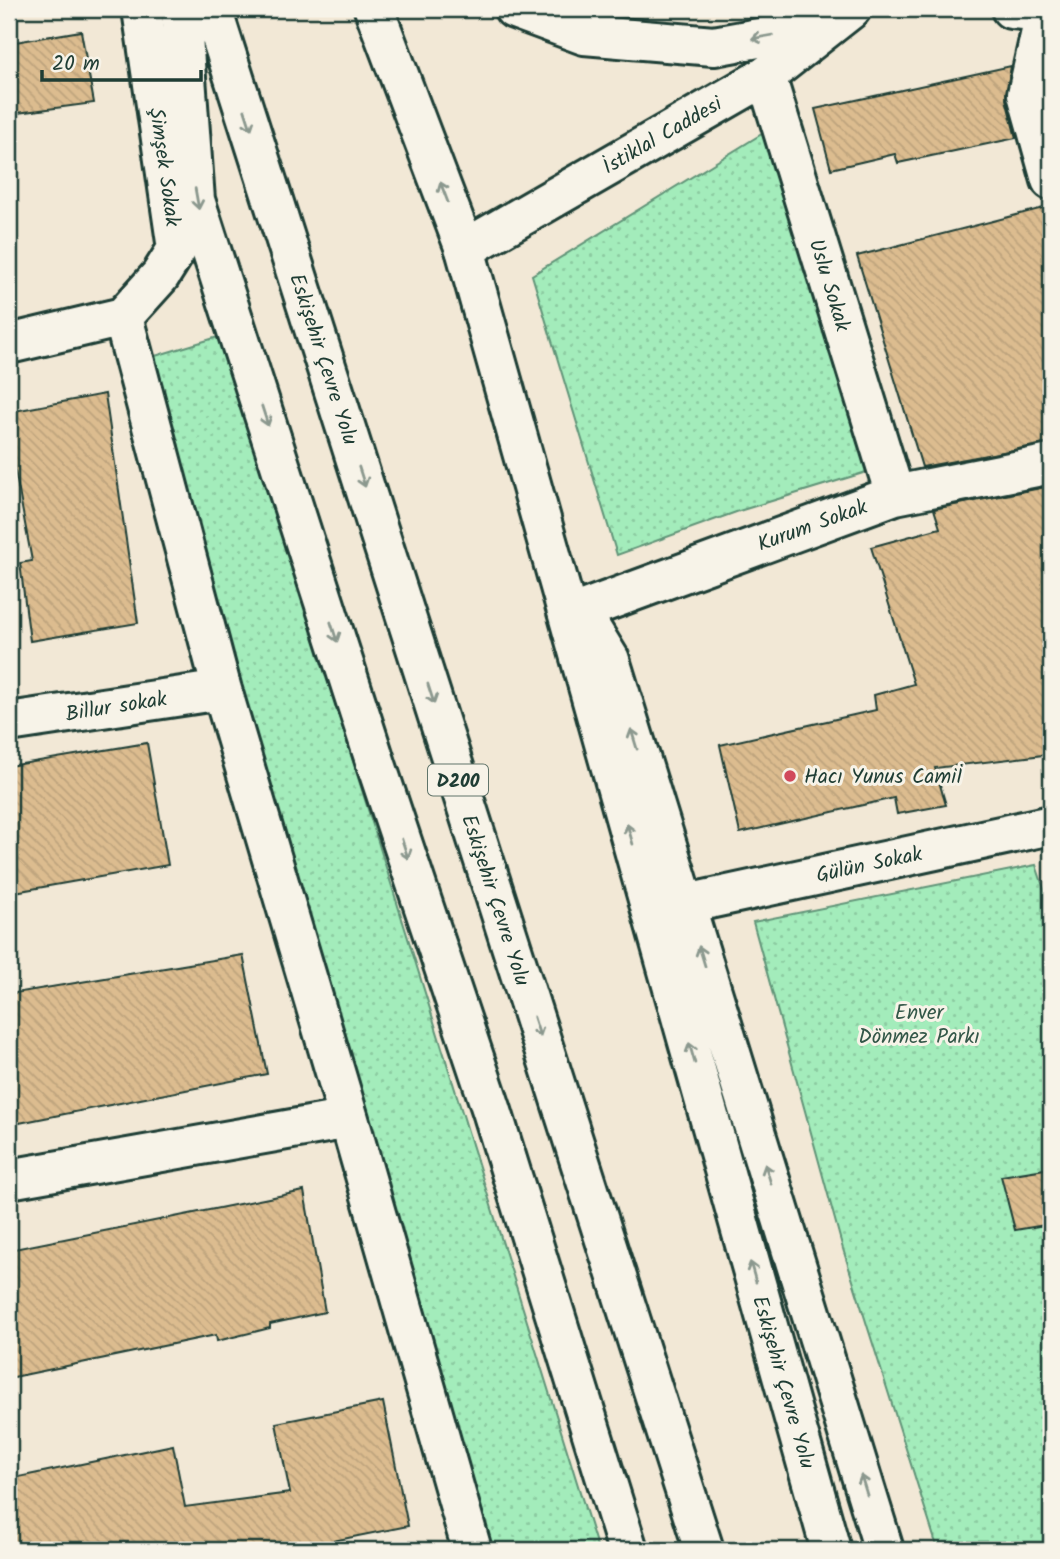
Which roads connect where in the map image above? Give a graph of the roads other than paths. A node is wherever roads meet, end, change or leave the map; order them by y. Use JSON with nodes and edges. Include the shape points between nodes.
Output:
{"nodes":[{"id":1,"x":142,"y":9,"type":"edge"},
{"id":2,"x":181,"y":9,"type":"edge"},
{"id":3,"x":212,"y":9,"type":"edge"},
{"id":4,"x":374,"y":9,"type":"edge"},
{"id":5,"x":513,"y":9,"type":"edge"},
{"id":6,"x":1036,"y":11,"type":"edge"},
{"id":7,"x":840,"y":17,"type":"edge"},
{"id":8,"x":766,"y":76,"type":"junction"},
{"id":9,"x":1051,"y":180,"type":"edge"},
{"id":10,"x":466,"y":249,"type":"junction"},
{"id":11,"x":123,"y":317,"type":"junction"},
{"id":12,"x":9,"y":344,"type":"edge"},
{"id":13,"x":1051,"y":464,"type":"edge"},
{"id":14,"x":895,"y":495,"type":"junction"},
{"id":15,"x":580,"y":611,"type":"junction"},
{"id":16,"x":222,"y":690,"type":"junction"},
{"id":17,"x":9,"y":722,"type":"edge"},
{"id":18,"x":1051,"y":825,"type":"edge"},
{"id":19,"x":686,"y":904,"type":"junction"},
{"id":20,"x":349,"y":1119,"type":"junction"},
{"id":21,"x":9,"y":1179,"type":"edge"},
{"id":22,"x":472,"y":1550,"type":"edge"},
{"id":23,"x":628,"y":1550,"type":"edge"},
{"id":24,"x":704,"y":1550,"type":"edge"},
{"id":25,"x":831,"y":1550,"type":"edge"},
{"id":26,"x":884,"y":1550,"type":"edge"}],
"edges":[{"from":1,"to":11,"type":"main road","name":"Şimşek Sokak","via":[[177,249]]},
{"from":2,"to":23,"type":"main road","one_way":true,"via":[[195,200],[492,1111]]},
{"from":3,"to":24,"type":"main road","name":"Eskişehir Çevre Yolu","number":"D200","one_way":true},
{"from":10,"to":4,"type":"main road","name":"Eskişehir Çevre Yolu","one_way":true},
{"from":7,"to":5,"type":"main road","one_way":true,"via":[[714,46],[584,35]]},
{"from":6,"to":9,"type":"main road","via":[[1027,94]]},
{"from":7,"to":8,"type":"main road","name":"İstiklal Caddesi"},
{"from":8,"to":10,"type":"main road","name":"İstiklal Caddesi"},
{"from":8,"to":14,"type":"main road","name":"Uslu Sokak"},
{"from":10,"to":15,"type":"main road"},
{"from":25,"to":10,"type":"main road","name":"Eskişehir Çevre Yolu","one_way":true},
{"from":11,"to":12,"type":"main road"},
{"from":11,"to":16,"type":"main road"},
{"from":13,"to":14,"type":"main road","name":"Kurum Sokak"},
{"from":14,"to":15,"type":"main road","name":"Kurum Sokak"},
{"from":19,"to":15,"type":"main road","one_way":true,"via":[[610,660]]},
{"from":16,"to":17,"type":"main road","name":"Billur sokak"},
{"from":16,"to":20,"type":"main road"},
{"from":18,"to":19,"type":"main road","name":"Gülün Sokak"},
{"from":26,"to":19,"type":"main road","one_way":true},
{"from":20,"to":21,"type":"main road"},
{"from":20,"to":22,"type":"main road"}]}
